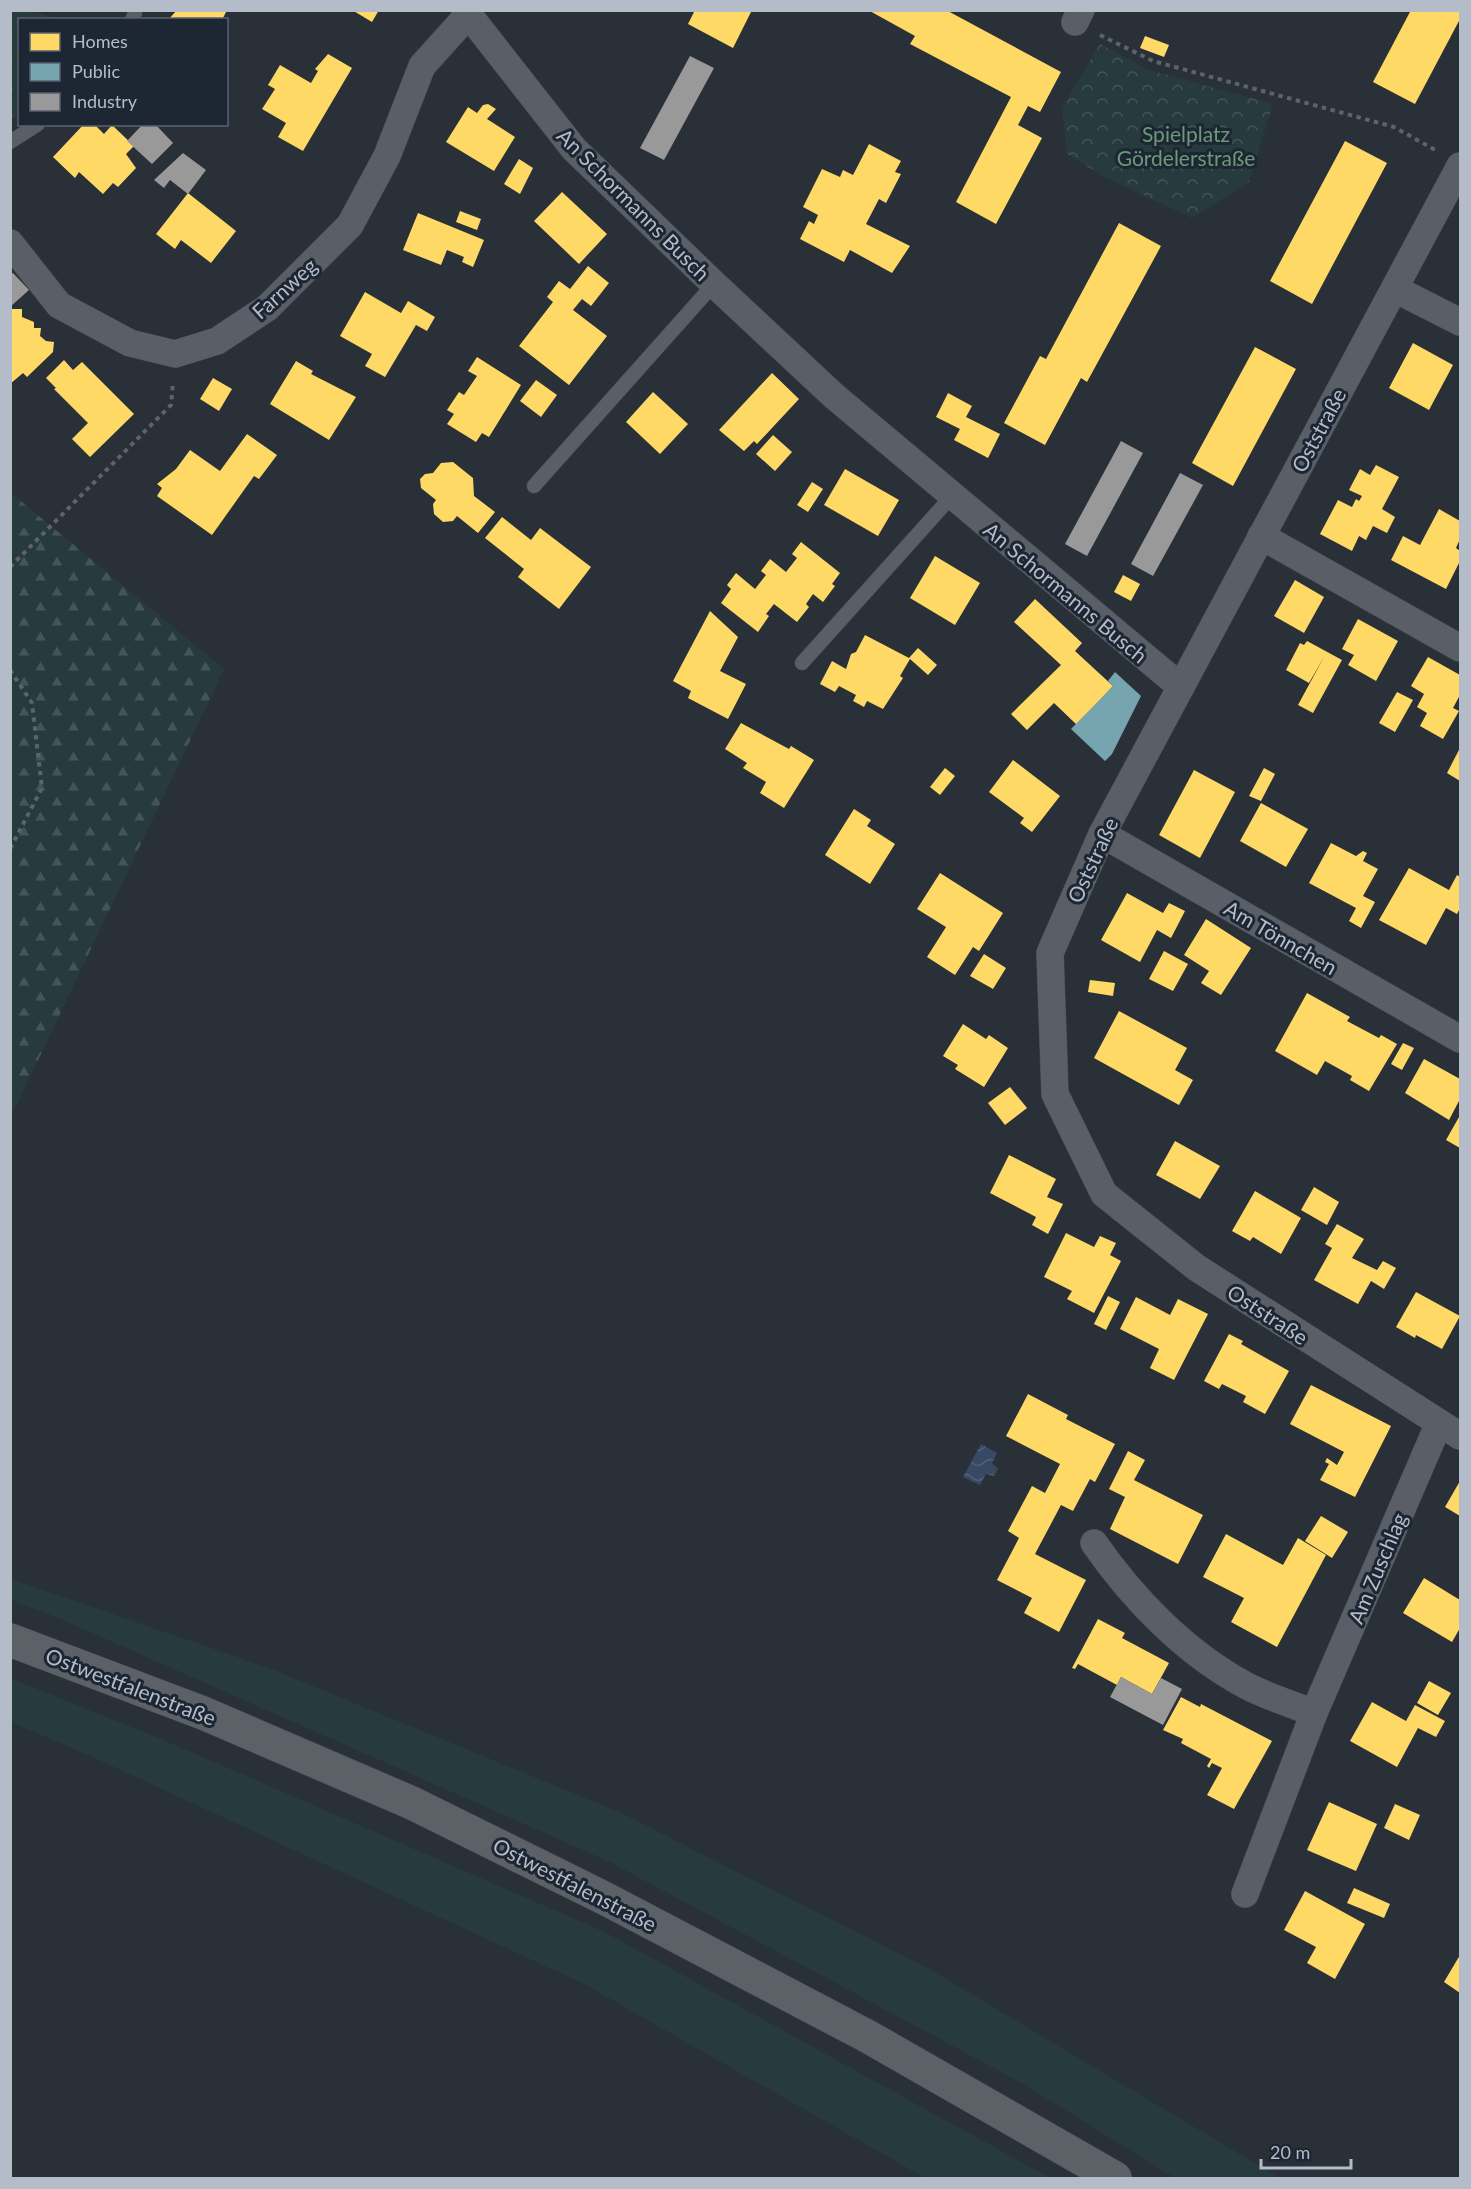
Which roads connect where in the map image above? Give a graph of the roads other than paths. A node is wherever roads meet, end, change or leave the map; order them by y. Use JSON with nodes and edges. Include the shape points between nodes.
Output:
{"nodes":[{"id":1,"x":467,"y":13,"type":"edge"},
{"id":2,"x":35,"y":126,"type":"edge"},
{"id":3,"x":10,"y":142,"type":"edge"},
{"id":4,"x":1451,"y":160,"type":"edge"},
{"id":5,"x":10,"y":243,"type":"edge"},
{"id":6,"x":714,"y":284,"type":"junction"},
{"id":7,"x":1395,"y":289,"type":"junction"},
{"id":8,"x":1461,"y":322,"type":"edge"},
{"id":9,"x":534,"y":486,"type":"dead end"},
{"id":10,"x":952,"y":496,"type":"junction"},
{"id":11,"x":1261,"y":536,"type":"junction"},
{"id":12,"x":1461,"y":648,"type":"edge"},
{"id":13,"x":802,"y":663,"type":"dead end"},
{"id":14,"x":1181,"y":687,"type":"junction"},
{"id":15,"x":1102,"y":834,"type":"junction"},
{"id":16,"x":1461,"y":1039,"type":"edge"},
{"id":17,"x":1450,"y":1430,"type":"edge"},
{"id":18,"x":1094,"y":1543,"type":"dead end"},
{"id":19,"x":10,"y":1640,"type":"edge"},
{"id":20,"x":1314,"y":1713,"type":"junction"},
{"id":21,"x":1245,"y":1894,"type":"dead end"},
{"id":22,"x":1115,"y":2178,"type":"edge"}],
"edges":[{"from":1,"to":5,"type":"street","name":"Farnweg","via":[[423,66],[387,156],[350,225],[267,308],[217,341],[175,354],[130,343],[59,305]]},
{"from":1,"to":6,"type":"street","name":"An Schormanns Busch","via":[[574,149]]},
{"from":2,"to":3,"type":"lane"},
{"from":4,"to":7,"type":"street","name":"Oststraße"},
{"from":6,"to":9,"type":"lane","name":"An Schormanns Busch"},
{"from":6,"to":10,"type":"street","name":"An Schormanns Busch","via":[[834,396]]},
{"from":7,"to":8,"type":"street"},
{"from":7,"to":11,"type":"street","name":"Oststraße"},
{"from":10,"to":13,"type":"lane"},
{"from":10,"to":14,"type":"street","name":"An Schormanns Busch"},
{"from":11,"to":12,"type":"street"},
{"from":11,"to":14,"type":"street","name":"Oststraße"},
{"from":14,"to":15,"type":"street","name":"Oststraße"},
{"from":15,"to":16,"type":"street","name":"Am Tönnchen"},
{"from":15,"to":17,"type":"street","name":"Oststraße","via":[[1050,953],[1055,1094],[1104,1194],[1197,1268]]},
{"from":17,"to":20,"type":"street","name":"Am Zuschlag"},
{"from":18,"to":20,"type":"street","via":[[1120,1581],[1185,1644],[1247,1686]]},
{"from":19,"to":22,"type":"main road","name":"Ostwestfalenstraße","via":[[203,1713],[412,1803],[867,2036]]},
{"from":20,"to":21,"type":"street","name":"Am Zuschlag"}]}
